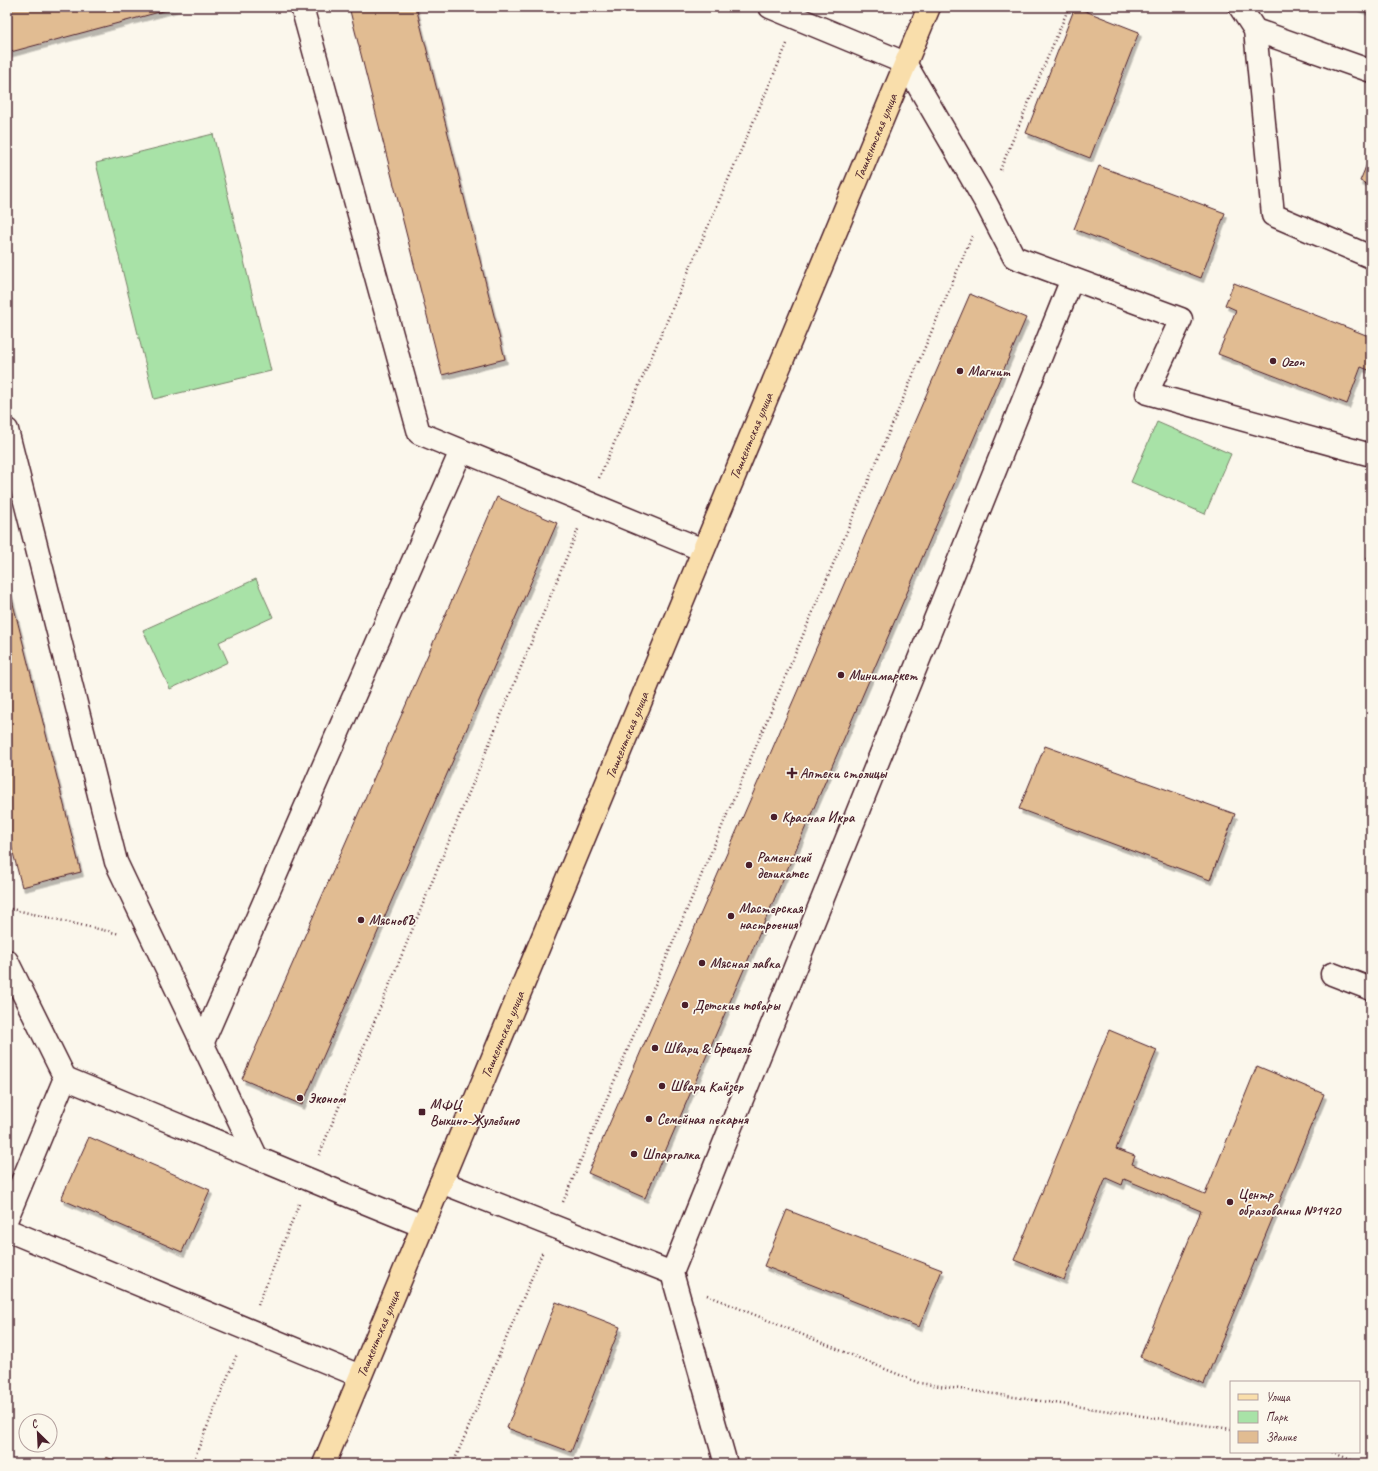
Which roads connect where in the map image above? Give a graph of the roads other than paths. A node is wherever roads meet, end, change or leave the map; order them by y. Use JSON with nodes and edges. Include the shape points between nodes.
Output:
{"nodes":[{"id":1,"x":302,"y":7,"type":"edge"},
{"id":2,"x":770,"y":7,"type":"edge"},
{"id":3,"x":929,"y":7,"type":"edge"},
{"id":4,"x":1240,"y":7,"type":"edge"},
{"id":5,"x":1255,"y":30,"type":"junction"},
{"id":6,"x":905,"y":63,"type":"junction"},
{"id":7,"x":1371,"y":71,"type":"edge"},
{"id":8,"x":1371,"y":257,"type":"edge"},
{"id":9,"x":1072,"y":279,"type":"junction"},
{"id":10,"x":7,"y":430,"type":"edge"},
{"id":11,"x":461,"y":451,"type":"junction"},
{"id":12,"x":1371,"y":455,"type":"edge"},
{"id":13,"x":703,"y":550,"type":"junction"},
{"id":14,"x":7,"y":961,"type":"edge"},
{"id":15,"x":1332,"y":974,"type":"dead end"},
{"id":16,"x":1371,"y":989,"type":"edge"},
{"id":17,"x":202,"y":1044,"type":"junction"},
{"id":18,"x":65,"y":1078,"type":"junction"},
{"id":19,"x":256,"y":1156,"type":"junction"},
{"id":20,"x":441,"y":1182,"type":"junction"},
{"id":21,"x":7,"y":1218,"type":"edge"},
{"id":22,"x":423,"y":1226,"type":"junction"},
{"id":23,"x":7,"y":1230,"type":"edge"},
{"id":24,"x":672,"y":1273,"type":"junction"},
{"id":25,"x":360,"y":1376,"type":"junction"},
{"id":26,"x":324,"y":1464,"type":"edge"},
{"id":27,"x":726,"y":1464,"type":"edge"}],
"edges":[{"from":1,"to":11,"type":"lane","via":[[419,433]]},
{"from":2,"to":6,"type":"lane"},
{"from":3,"to":6,"type":"main road","name":"Ташкентская улица"},
{"from":4,"to":5,"type":"lane"},
{"from":5,"to":7,"type":"lane"},
{"from":5,"to":8,"type":"lane","via":[[1273,215]]},
{"from":6,"to":9,"type":"lane","via":[[986,203],[1014,258]]},
{"from":6,"to":13,"type":"main road","name":"Ташкентская улица"},
{"from":9,"to":12,"type":"lane","via":[[1181,319],[1147,393]]},
{"from":9,"to":24,"type":"lane"},
{"from":10,"to":17,"type":"lane","via":[[116,862]]},
{"from":11,"to":13,"type":"lane"},
{"from":11,"to":17,"type":"lane"},
{"from":13,"to":20,"type":"main road","name":"Ташкентская улица"},
{"from":14,"to":18,"type":"lane"},
{"from":15,"to":16,"type":"lane"},
{"from":17,"to":19,"type":"lane"},
{"from":18,"to":19,"type":"lane"},
{"from":18,"to":21,"type":"lane"},
{"from":19,"to":22,"type":"lane","via":[[308,1180]]},
{"from":20,"to":22,"type":"main road","name":"Ташкентская улица"},
{"from":20,"to":24,"type":"lane"},
{"from":22,"to":25,"type":"main road","name":"Ташкентская улица"},
{"from":23,"to":25,"type":"lane"},
{"from":24,"to":27,"type":"lane"},
{"from":25,"to":26,"type":"main road","name":"Ташкентская улица"}]}
